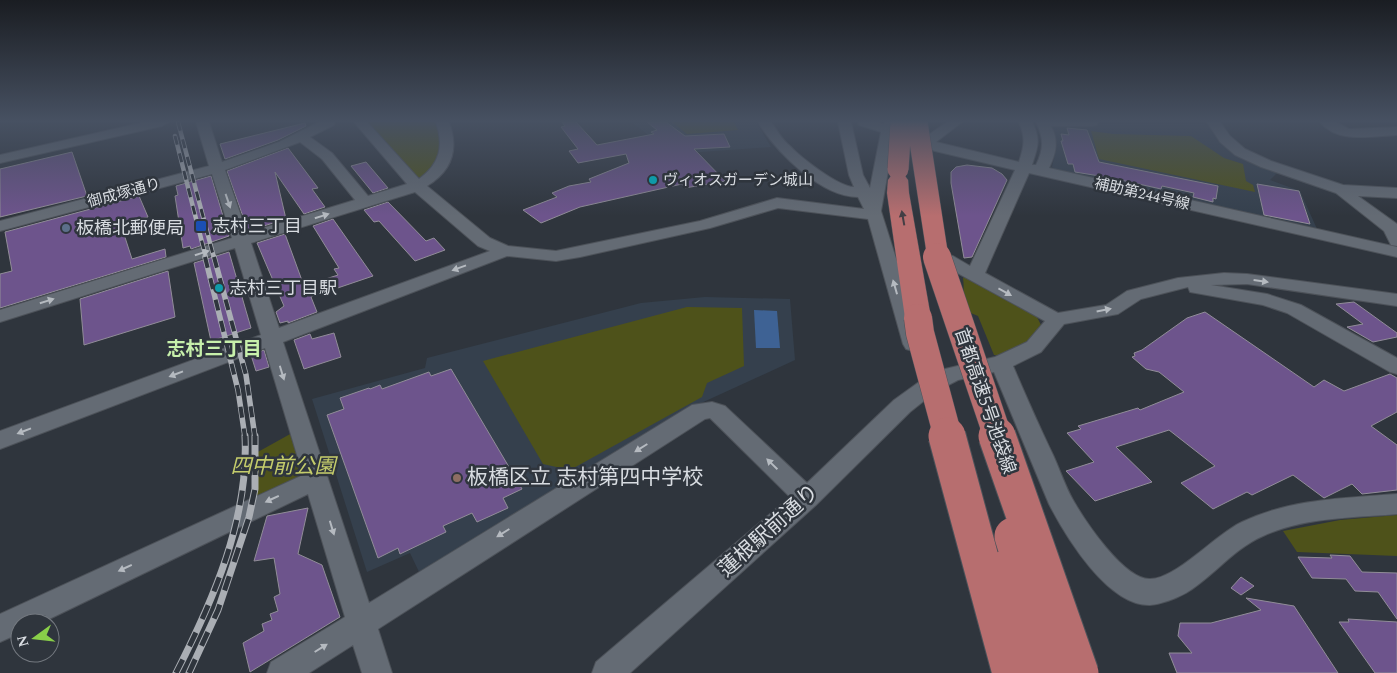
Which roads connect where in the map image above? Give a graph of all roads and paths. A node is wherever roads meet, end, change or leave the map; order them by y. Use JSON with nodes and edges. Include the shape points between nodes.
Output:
{"nodes":[{"id":1,"x":24,"y":153,"type":"edge"},
{"id":2,"x":212,"y":153,"type":"edge"},
{"id":3,"x":263,"y":153,"type":"edge"},
{"id":4,"x":324,"y":153,"type":"edge"},
{"id":5,"x":388,"y":153,"type":"edge"},
{"id":6,"x":447,"y":153,"type":"edge"},
{"id":7,"x":790,"y":153,"type":"edge"},
{"id":8,"x":852,"y":153,"type":"edge"},
{"id":9,"x":885,"y":153,"type":"edge"},
{"id":10,"x":896,"y":153,"type":"edge"},
{"id":11,"x":926,"y":153,"type":"edge"},
{"id":12,"x":981,"y":153,"type":"edge"},
{"id":13,"x":1032,"y":153,"type":"edge"},
{"id":14,"x":1044,"y":153,"type":"edge"},
{"id":15,"x":1243,"y":153,"type":"edge"},
{"id":16,"x":0,"y":159,"type":"edge"},
{"id":17,"x":217,"y":168,"type":"junction"},
{"id":18,"x":1032,"y":169,"type":"junction"},
{"id":19,"x":417,"y":186,"type":"junction"},
{"id":20,"x":1341,"y":190,"type":"junction"},
{"id":21,"x":1397,"y":193,"type":"edge"},
{"id":22,"x":365,"y":202,"type":"junction"},
{"id":23,"x":870,"y":206,"type":"junction"},
{"id":24,"x":0,"y":226,"type":"edge"},
{"id":25,"x":242,"y":241,"type":"junction"},
{"id":26,"x":1397,"y":241,"type":"edge"},
{"id":27,"x":505,"y":251,"type":"junction"},
{"id":28,"x":1397,"y":252,"type":"edge"},
{"id":29,"x":955,"y":270,"type":"junction"},
{"id":30,"x":1178,"y":283,"type":"junction"},
{"id":31,"x":1343,"y":293,"type":"junction"},
{"id":32,"x":1397,"y":300,"type":"edge"},
{"id":33,"x":0,"y":316,"type":"edge"},
{"id":34,"x":1057,"y":320,"type":"junction"},
{"id":35,"x":1317,"y":322,"type":"junction"},
{"id":36,"x":920,"y":332,"type":"junction"},
{"id":37,"x":272,"y":338,"type":"junction"},
{"id":38,"x":989,"y":365,"type":"junction"},
{"id":39,"x":1397,"y":368,"type":"edge"},
{"id":40,"x":927,"y":387,"type":"junction"},
{"id":41,"x":0,"y":440,"type":"edge"},
{"id":42,"x":317,"y":479,"type":"junction"},
{"id":43,"x":807,"y":498,"type":"junction"},
{"id":44,"x":1397,"y":504,"type":"edge"},
{"id":45,"x":361,"y":624,"type":"junction"},
{"id":46,"x":0,"y":628,"type":"edge"},
{"id":47,"x":282,"y":673,"type":"edge"},
{"id":48,"x":377,"y":673,"type":"edge"},
{"id":49,"x":607,"y":673,"type":"edge"},
{"id":50,"x":996,"y":673,"type":"edge"},
{"id":51,"x":1011,"y":673,"type":"edge"},
{"id":52,"x":1035,"y":673,"type":"edge"},
{"id":53,"x":1055,"y":673,"type":"edge"},
{"id":54,"x":1080,"y":673,"type":"edge"}],
"edges":[{"from":1,"to":16,"type":"street"},
{"from":2,"to":17,"type":"street"},
{"from":3,"to":17,"type":"street","name":"御成塚通り"},
{"from":4,"to":22,"type":"street"},
{"from":5,"to":19,"type":"street"},
{"from":6,"to":19,"type":"street","via":[[436,173]]},
{"from":7,"to":23,"type":"street","via":[[832,186]]},
{"from":8,"to":23,"type":"street","via":[[856,175]]},
{"from":9,"to":23,"type":"street"},
{"from":36,"to":10,"type":"highway","one_way":true,"bridge":true,"via":[[898,193]]},
{"from":11,"to":29,"type":"highway","name":"首都高速5号池袋線","bridge":true,"via":[[937,256]]},
{"from":12,"to":18,"type":"street","name":"補助第244号線"},
{"from":13,"to":18,"type":"street"},
{"from":14,"to":18,"type":"street"},
{"from":15,"to":20,"type":"street"},
{"from":17,"to":24,"type":"street","name":"御成塚通り"},
{"from":17,"to":25,"type":"street","one_way":true},
{"from":18,"to":28,"type":"street","name":"補助第244号線"},
{"from":18,"to":29,"type":"street"},
{"from":19,"to":22,"type":"street"},
{"from":19,"to":27,"type":"street","via":[[484,242]]},
{"from":20,"to":21,"type":"street"},
{"from":20,"to":26,"type":"street","via":[[1391,228]]},
{"from":25,"to":22,"type":"street","one_way":true},
{"from":23,"to":27,"type":"street","via":[[777,203],[704,225],[580,252],[556,256]]},
{"from":40,"to":23,"type":"street","one_way":true},
{"from":33,"to":25,"type":"street","one_way":true},
{"from":25,"to":37,"type":"street"},
{"from":27,"to":37,"type":"street","one_way":true},
{"from":29,"to":34,"type":"street","one_way":true},
{"from":29,"to":38,"type":"street"},
{"from":29,"to":53,"type":"highway","bridge":true,"via":[[946,314]]},
{"from":29,"to":54,"type":"highway","name":"首都高速5号池袋線","bridge":true},
{"from":30,"to":31,"type":"street","one_way":true,"via":[[1247,279]]},
{"from":34,"to":30,"type":"street","one_way":true,"via":[[1111,310],[1134,295]]},
{"from":30,"to":35,"type":"street","via":[[1267,300],[1294,308]]},
{"from":31,"to":32,"type":"street"},
{"from":31,"to":35,"type":"street","via":[[1319,306]]},
{"from":34,"to":38,"type":"street","name":"蓮根駅前通り","via":[[1034,347]]},
{"from":35,"to":39,"type":"street"},
{"from":36,"to":51,"type":"highway","bridge":true},
{"from":36,"to":52,"type":"highway","bridge":true,"via":[[949,404]]},
{"from":37,"to":41,"type":"street","one_way":true},
{"from":37,"to":42,"type":"street","one_way":true},
{"from":38,"to":40,"type":"street","name":"蓮根駅前通り","via":[[952,374]]},
{"from":38,"to":44,"type":"street","via":[[1073,524],[1102,562],[1134,588],[1147,592],[1175,584],[1232,540],[1274,520],[1312,511]]},
{"from":38,"to":54,"type":"street","via":[[1050,592]]},
{"from":40,"to":43,"type":"street","name":"蓮根駅前通り","via":[[902,406]]},
{"from":40,"to":50,"type":"street"},
{"from":42,"to":45,"type":"street","one_way":true},
{"from":42,"to":46,"type":"street","one_way":true},
{"from":43,"to":45,"type":"street","one_way":true,"via":[[717,412],[700,411]]},
{"from":43,"to":49,"type":"street","name":"蓮根駅前通り"},
{"from":47,"to":45,"type":"street","one_way":true},
{"from":45,"to":48,"type":"street"}]}
